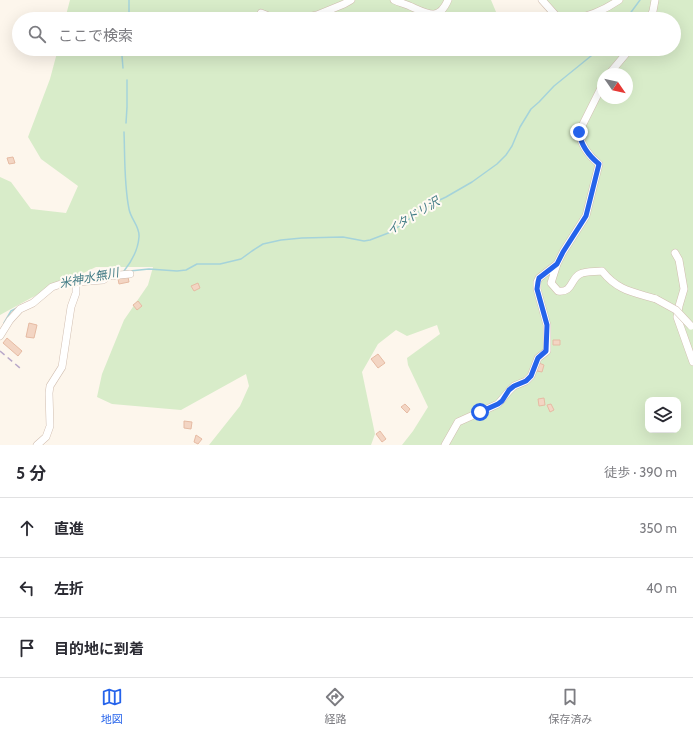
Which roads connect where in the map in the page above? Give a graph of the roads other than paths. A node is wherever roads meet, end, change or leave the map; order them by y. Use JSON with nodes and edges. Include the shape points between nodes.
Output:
{"nodes":[{"id":1,"x":351,"y":0,"type":"edge"},
{"id":2,"x":394,"y":0,"type":"edge"},
{"id":3,"x":448,"y":0,"type":"edge"},
{"id":4,"x":542,"y":0,"type":"edge"},
{"id":5,"x":619,"y":0,"type":"edge"},
{"id":6,"x":655,"y":0,"type":"edge"},
{"id":7,"x":324,"y":12,"type":"edge"},
{"id":8,"x":420,"y":12,"type":"edge"},
{"id":9,"x":438,"y":12,"type":"edge"},
{"id":10,"x":553,"y":12,"type":"edge"},
{"id":11,"x":596,"y":12,"type":"edge"},
{"id":12,"x":652,"y":12,"type":"edge"},
{"id":13,"x":624,"y":56,"type":"edge"},
{"id":14,"x":614,"y":68,"type":"edge"},
{"id":15,"x":597,"y":96,"type":"edge"},
{"id":16,"x":675,"y":253,"type":"dead end"},
{"id":17,"x":557,"y":264,"type":"junction"},
{"id":18,"x":130,"y":274,"type":"dead end"},
{"id":19,"x":76,"y":282,"type":"junction"},
{"id":20,"x":692,"y":327,"type":"edge"},
{"id":21,"x":0,"y":336,"type":"edge"},
{"id":22,"x":693,"y":362,"type":"edge"},
{"id":23,"x":37,"y":445,"type":"edge"},
{"id":24,"x":444,"y":445,"type":"edge"}],
"edges":[{"from":1,"to":7,"type":"street"},
{"from":2,"to":8,"type":"street"},
{"from":3,"to":9,"type":"street"},
{"from":4,"to":10,"type":"street"},
{"from":5,"to":11,"type":"street"},
{"from":6,"to":12,"type":"street"},
{"from":13,"to":14,"type":"street"},
{"from":15,"to":17,"type":"street","via":[[579,132],[582,145],[599,164],[586,216]]},
{"from":16,"to":22,"type":"street","via":[[679,260],[684,289],[678,317]]},
{"from":17,"to":20,"type":"street","bridge":true,"via":[[551,284],[558,291],[566,291],[581,273],[602,271],[622,289],[656,299],[676,310]]},
{"from":17,"to":24,"type":"street","via":[[539,278],[538,282],[537,289],[547,325],[547,342],[546,351],[536,361],[531,376],[509,390],[498,404],[458,422]]},
{"from":18,"to":19,"type":"street"},
{"from":19,"to":21,"type":"street","via":[[52,287],[33,303],[20,309]]},
{"from":19,"to":23,"type":"street","via":[[62,367],[50,386],[50,426],[46,437]]}]}
